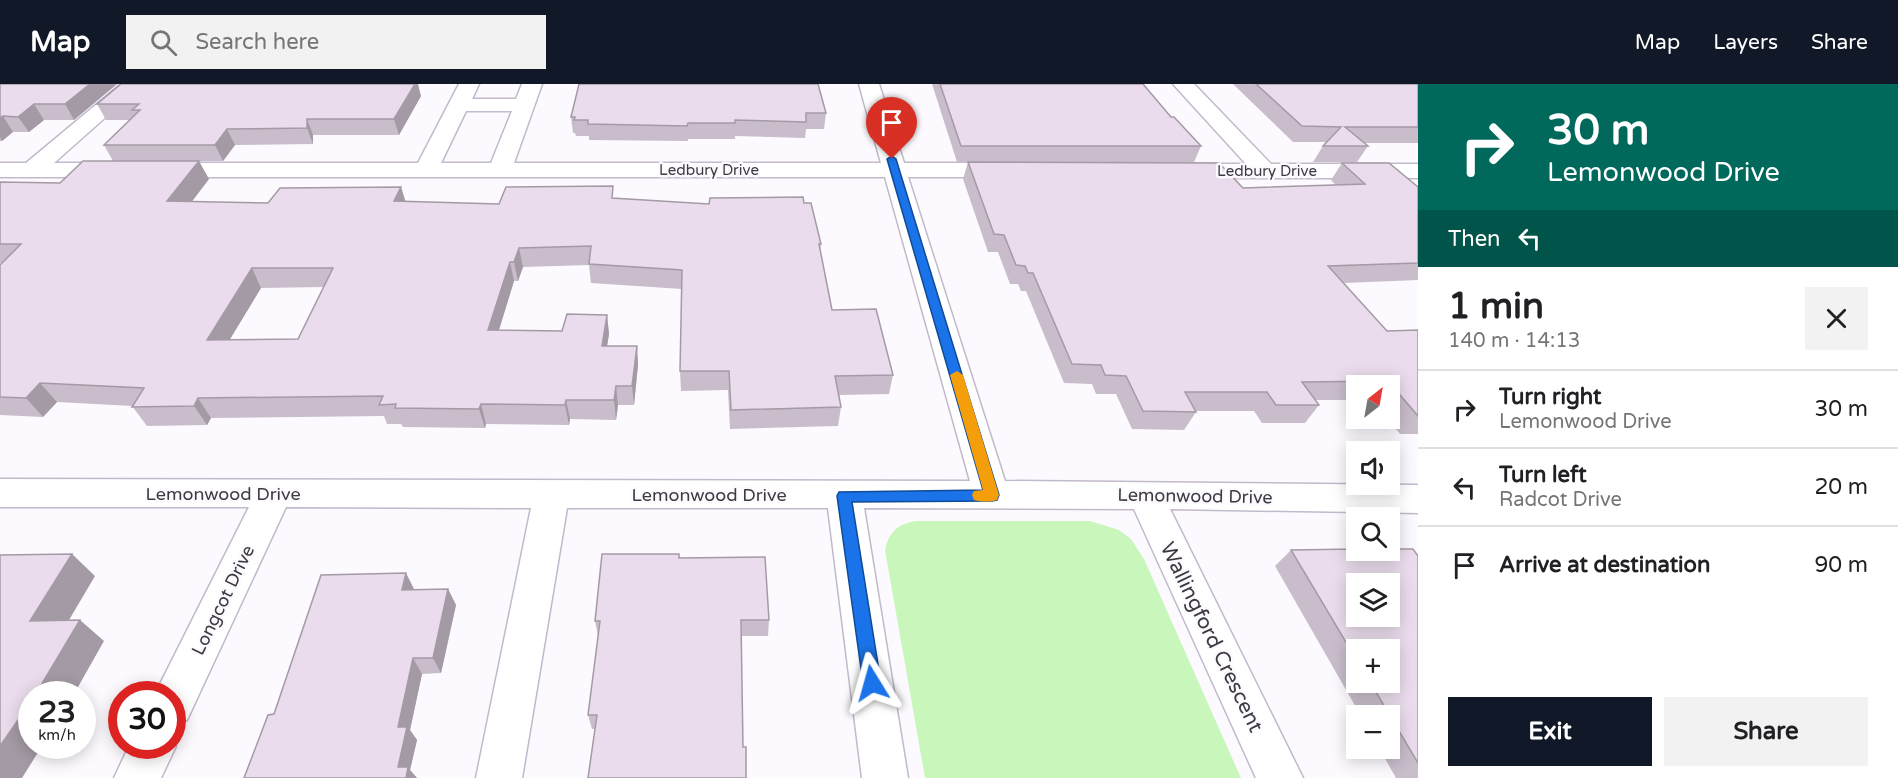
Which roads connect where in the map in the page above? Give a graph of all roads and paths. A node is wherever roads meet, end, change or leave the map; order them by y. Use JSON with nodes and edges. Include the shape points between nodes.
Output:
{"nodes":[{"id":1,"x":133,"y":84,"type":"edge"},
{"id":2,"x":469,"y":84,"type":"edge"},
{"id":3,"x":532,"y":84,"type":"edge"},
{"id":4,"x":869,"y":84,"type":"edge"},
{"id":5,"x":1183,"y":84,"type":"edge"},
{"id":6,"x":458,"y":105,"type":"junction"},
{"id":7,"x":524,"y":105,"type":"junction"},
{"id":8,"x":0,"y":170,"type":"edge"},
{"id":9,"x":32,"y":170,"type":"junction"},
{"id":10,"x":426,"y":170,"type":"junction"},
{"id":11,"x":500,"y":170,"type":"junction"},
{"id":12,"x":895,"y":170,"type":"junction"},
{"id":13,"x":1030,"y":170,"type":"edge"},
{"id":14,"x":1159,"y":171,"type":"edge"},
{"id":15,"x":1265,"y":171,"type":"junction"},
{"id":16,"x":1418,"y":171,"type":"edge"},
{"id":17,"x":0,"y":494,"type":"edge"},
{"id":18,"x":274,"y":494,"type":"junction"},
{"id":19,"x":551,"y":495,"type":"junction"},
{"id":20,"x":992,"y":495,"type":"junction"},
{"id":21,"x":1145,"y":495,"type":"junction"},
{"id":22,"x":844,"y":496,"type":"junction"},
{"id":23,"x":1418,"y":499,"type":"edge"},
{"id":24,"x":184,"y":681,"type":"edge"},
{"id":25,"x":146,"y":759,"type":"edge"},
{"id":26,"x":137,"y":778,"type":"edge"},
{"id":27,"x":499,"y":778,"type":"edge"},
{"id":28,"x":885,"y":778,"type":"edge"},
{"id":29,"x":1280,"y":778,"type":"edge"}],
"edges":[{"from":1,"to":9,"type":"street"},
{"from":2,"to":6,"type":"street"},
{"from":3,"to":7,"type":"street"},
{"from":4,"to":12,"type":"street"},
{"from":5,"to":15,"type":"street"},
{"from":6,"to":7,"type":"street"},
{"from":6,"to":10,"type":"street"},
{"from":7,"to":11,"type":"street"},
{"from":8,"to":9,"type":"street","name":"Ledbury Drive"},
{"from":9,"to":10,"type":"street","name":"Ledbury Drive"},
{"from":10,"to":11,"type":"street","name":"Ledbury Drive"},
{"from":11,"to":12,"type":"street","name":"Ledbury Drive"},
{"from":12,"to":13,"type":"street","name":"Ledbury Drive"},
{"from":12,"to":20,"type":"street"},
{"from":14,"to":15,"type":"street","name":"Ledbury Drive"},
{"from":15,"to":16,"type":"street","name":"Ledbury Drive"},
{"from":17,"to":18,"type":"street","name":"Lemonwood Drive"},
{"from":18,"to":19,"type":"street","name":"Lemonwood Drive"},
{"from":18,"to":24,"type":"street","name":"Longcot Drive"},
{"from":19,"to":22,"type":"street","name":"Lemonwood Drive"},
{"from":19,"to":27,"type":"street"},
{"from":20,"to":21,"type":"street","name":"Lemonwood Drive"},
{"from":20,"to":22,"type":"street","name":"Lemonwood Drive"},
{"from":21,"to":23,"type":"street","name":"Lemonwood Drive"},
{"from":21,"to":29,"type":"street","name":"Wallingford Crescent"},
{"from":22,"to":28,"type":"street"},
{"from":25,"to":26,"type":"street"}]}
